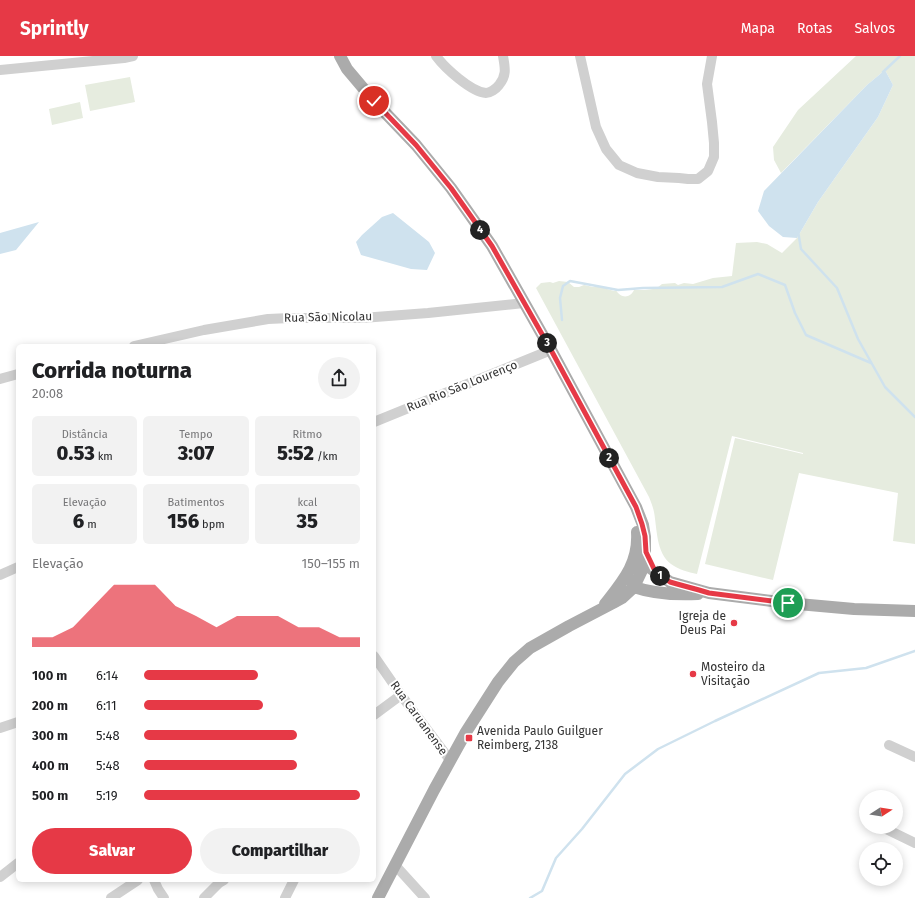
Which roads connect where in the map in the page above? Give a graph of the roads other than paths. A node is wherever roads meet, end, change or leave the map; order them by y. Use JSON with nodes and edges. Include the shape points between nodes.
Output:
{"nodes":[{"id":1,"x":133,"y":56,"type":"edge"},
{"id":2,"x":340,"y":56,"type":"edge"},
{"id":3,"x":436,"y":56,"type":"edge"},
{"id":4,"x":504,"y":56,"type":"edge"},
{"id":5,"x":580,"y":56,"type":"edge"},
{"id":6,"x":712,"y":56,"type":"edge"},
{"id":7,"x":69,"y":60,"type":"edge"},
{"id":8,"x":0,"y":70,"type":"edge"},
{"id":9,"x":524,"y":303,"type":"junction"},
{"id":10,"x":143,"y":344,"type":"edge"},
{"id":11,"x":551,"y":350,"type":"junction"},
{"id":12,"x":16,"y":375,"type":"edge"},
{"id":13,"x":0,"y":379,"type":"edge"},
{"id":14,"x":376,"y":421,"type":"edge"},
{"id":15,"x":636,"y":507,"type":"junction"},
{"id":16,"x":645,"y":558,"type":"junction"},
{"id":17,"x":16,"y":568,"type":"edge"},
{"id":18,"x":630,"y":569,"type":"junction"},
{"id":19,"x":0,"y":575,"type":"edge"},
{"id":20,"x":634,"y":587,"type":"junction"},
{"id":21,"x":709,"y":593,"type":"junction"},
{"id":22,"x":600,"y":610,"type":"junction"},
{"id":23,"x":915,"y":611,"type":"edge"},
{"id":24,"x":376,"y":659,"type":"edge"},
{"id":25,"x":401,"y":695,"type":"junction"},
{"id":26,"x":376,"y":714,"type":"edge"},
{"id":27,"x":16,"y":723,"type":"edge"},
{"id":28,"x":0,"y":728,"type":"edge"},
{"id":29,"x":889,"y":745,"type":"dead end"},
{"id":30,"x":915,"y":757,"type":"edge"},
{"id":31,"x":450,"y":760,"type":"junction"},
{"id":32,"x":896,"y":834,"type":"edge"},
{"id":33,"x":915,"y":843,"type":"edge"},
{"id":34,"x":16,"y":864,"type":"edge"},
{"id":35,"x":395,"y":865,"type":"junction"},
{"id":36,"x":0,"y":876,"type":"edge"},
{"id":37,"x":133,"y":882,"type":"edge"},
{"id":38,"x":155,"y":882,"type":"edge"},
{"id":39,"x":221,"y":882,"type":"edge"},
{"id":40,"x":293,"y":882,"type":"edge"},
{"id":41,"x":111,"y":898,"type":"edge"},
{"id":42,"x":164,"y":898,"type":"edge"},
{"id":43,"x":204,"y":898,"type":"edge"},
{"id":44,"x":285,"y":898,"type":"edge"},
{"id":45,"x":378,"y":898,"type":"edge"},
{"id":46,"x":425,"y":898,"type":"edge"}],
"edges":[{"from":1,"to":7,"type":"street"},
{"from":2,"to":9,"type":"main road","via":[[347,69],[451,188],[492,246]]},
{"from":3,"to":4,"type":"street","via":[[462,81],[477,91],[487,93],[497,88],[504,79]]},
{"from":5,"to":6,"type":"street","via":[[596,127],[606,149],[619,165],[658,178],[698,179],[708,171],[714,157],[707,84]]},
{"from":7,"to":8,"type":"street"},
{"from":9,"to":10,"type":"street","name":"Rua São Nicolau","via":[[362,318],[268,319]]},
{"from":9,"to":11,"type":"main road"},
{"from":11,"to":14,"type":"street","name":"Rua Rio São Lourenço"},
{"from":11,"to":15,"type":"main road"},
{"from":12,"to":13,"type":"street"},
{"from":15,"to":16,"type":"main road","via":[[645,536]]},
{"from":15,"to":18,"type":"main road","via":[[638,540]]},
{"from":16,"to":18,"type":"main road"},
{"from":16,"to":20,"type":"main road"},
{"from":16,"to":21,"type":"main road","via":[[656,573],[670,582]]},
{"from":17,"to":19,"type":"street"},
{"from":18,"to":20,"type":"main road"},
{"from":18,"to":22,"type":"main road"},
{"from":20,"to":21,"type":"main road","via":[[659,592]]},
{"from":20,"to":22,"type":"main road","via":[[622,598]]},
{"from":21,"to":23,"type":"main road","via":[[788,603]]},
{"from":22,"to":31,"type":"main road","via":[[530,648],[514,662],[480,708]]},
{"from":24,"to":25,"type":"street","name":"Rua Caruanense"},
{"from":25,"to":26,"type":"street"},
{"from":25,"to":31,"type":"street","name":"Rua Caruanense"},
{"from":27,"to":28,"type":"street"},
{"from":29,"to":30,"type":"street"},
{"from":31,"to":35,"type":"main road"},
{"from":32,"to":33,"type":"street"},
{"from":34,"to":36,"type":"street"},
{"from":35,"to":45,"type":"main road"},
{"from":35,"to":46,"type":"street"},
{"from":37,"to":41,"type":"street"},
{"from":38,"to":42,"type":"street"},
{"from":39,"to":43,"type":"street"},
{"from":40,"to":44,"type":"street"}]}
